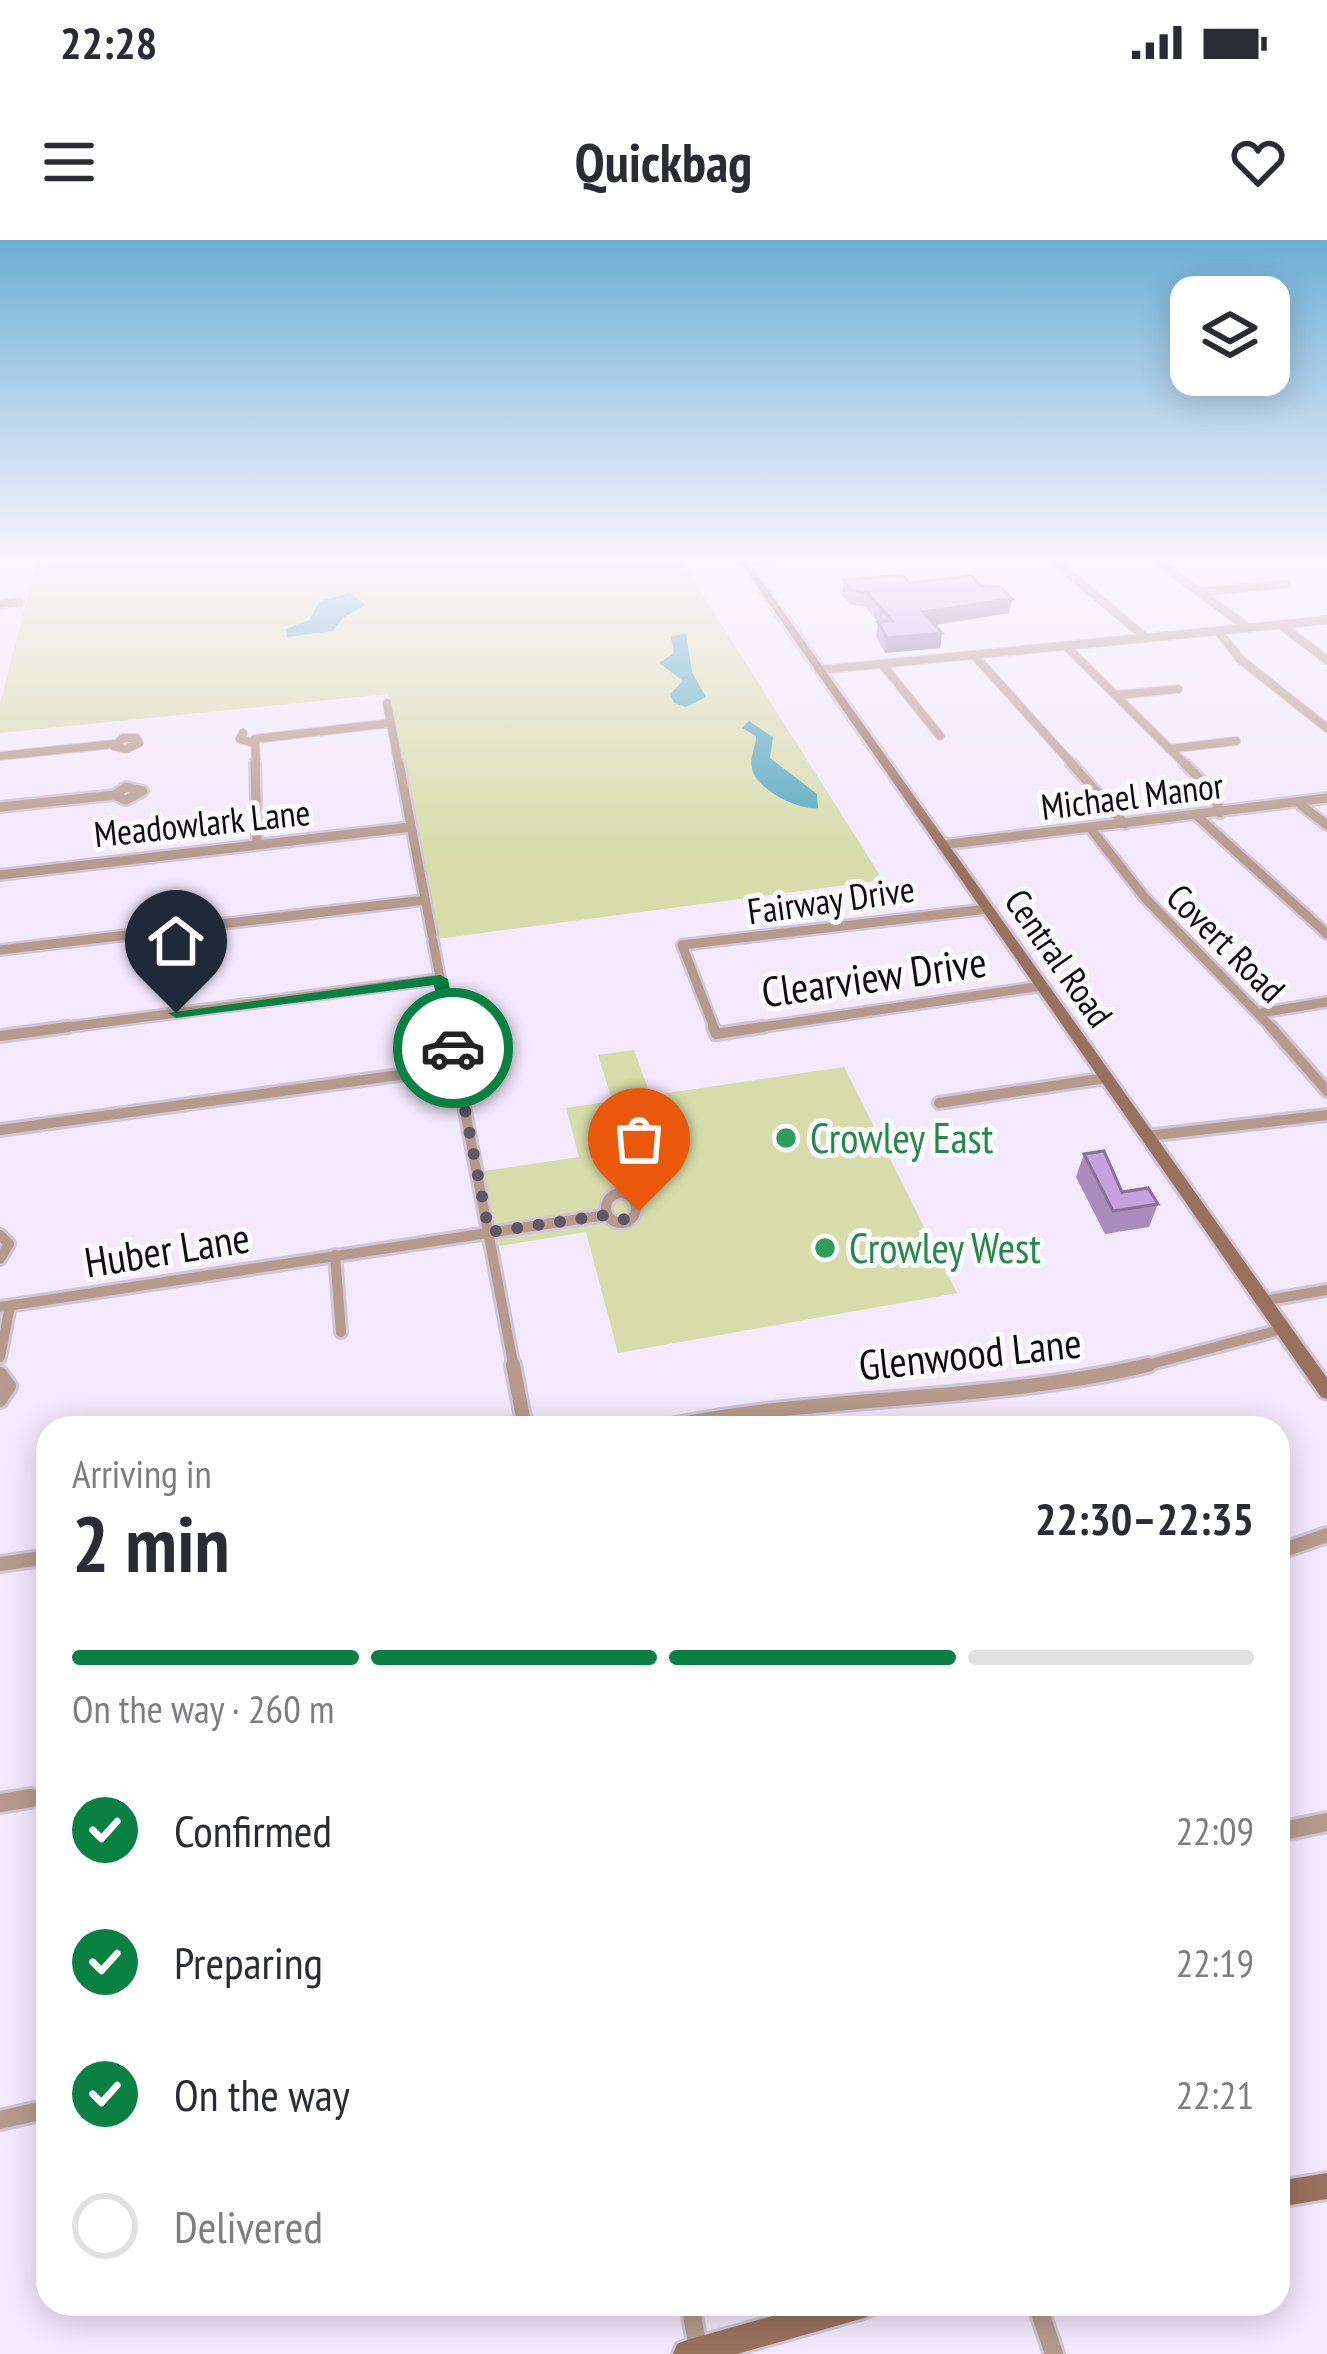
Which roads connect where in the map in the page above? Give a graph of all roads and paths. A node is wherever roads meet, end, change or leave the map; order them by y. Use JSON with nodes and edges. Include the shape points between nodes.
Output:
{"nodes":[{"id":1,"x":810,"y":658,"type":"edge"},
{"id":2,"x":947,"y":658,"type":"edge"},
{"id":3,"x":976,"y":658,"type":"edge"},
{"id":4,"x":1078,"y":658,"type":"edge"},
{"id":5,"x":1239,"y":658,"type":"edge"},
{"id":6,"x":882,"y":664,"type":"junction"},
{"id":7,"x":819,"y":670,"type":"junction"},
{"id":8,"x":1178,"y":689,"type":"dead end"},
{"id":9,"x":1117,"y":695,"type":"junction"},
{"id":10,"x":387,"y":703,"type":"dead end"},
{"id":11,"x":391,"y":723,"type":"junction"},
{"id":12,"x":1327,"y":728,"type":"edge"},
{"id":13,"x":940,"y":736,"type":"dead end"},
{"id":14,"x":1236,"y":741,"type":"dead end"},
{"id":15,"x":114,"y":744,"type":"dead end"},
{"id":16,"x":1168,"y":749,"type":"junction"},
{"id":17,"x":0,"y":756,"type":"edge"},
{"id":18,"x":114,"y":795,"type":"dead end"},
{"id":19,"x":1327,"y":798,"type":"edge"},
{"id":20,"x":1298,"y":803,"type":"junction"},
{"id":21,"x":0,"y":807,"type":"edge"},
{"id":22,"x":1220,"y":813,"type":"junction"},
{"id":23,"x":1197,"y":816,"type":"junction"},
{"id":24,"x":1125,"y":824,"type":"junction"},
{"id":25,"x":1327,"y":825,"type":"edge"},
{"id":26,"x":411,"y":827,"type":"junction"},
{"id":27,"x":1091,"y":829,"type":"junction"},
{"id":28,"x":257,"y":844,"type":"junction"},
{"id":29,"x":943,"y":845,"type":"junction"},
{"id":30,"x":0,"y":875,"type":"edge"},
{"id":31,"x":425,"y":900,"type":"junction"},
{"id":32,"x":987,"y":909,"type":"junction"},
{"id":33,"x":1327,"y":934,"type":"edge"},
{"id":34,"x":0,"y":950,"type":"edge"},
{"id":35,"x":440,"y":979,"type":"junction"},
{"id":36,"x":1042,"y":986,"type":"junction"},
{"id":37,"x":1327,"y":1002,"type":"edge"},
{"id":38,"x":1260,"y":1013,"type":"junction"},
{"id":39,"x":716,"y":1034,"type":"joint"},
{"id":40,"x":0,"y":1036,"type":"edge"},
{"id":41,"x":457,"y":1067,"type":"junction"},
{"id":42,"x":1106,"y":1078,"type":"junction"},
{"id":43,"x":1327,"y":1091,"type":"edge"},
{"id":44,"x":939,"y":1102,"type":"dead end"},
{"id":45,"x":1327,"y":1115,"type":"edge"},
{"id":46,"x":0,"y":1130,"type":"edge"},
{"id":47,"x":1147,"y":1136,"type":"junction"},
{"id":48,"x":606,"y":1215,"type":"dead end"},
{"id":49,"x":489,"y":1232,"type":"junction"},
{"id":50,"x":0,"y":1235,"type":"edge"},
{"id":51,"x":335,"y":1255,"type":"junction"},
{"id":52,"x":0,"y":1258,"type":"edge"},
{"id":53,"x":1327,"y":1290,"type":"edge"},
{"id":54,"x":1264,"y":1301,"type":"junction"},
{"id":55,"x":5,"y":1307,"type":"edge"},
{"id":56,"x":1282,"y":1329,"type":"junction"},
{"id":57,"x":341,"y":1332,"type":"dead end"},
{"id":58,"x":0,"y":1357,"type":"edge"},
{"id":59,"x":0,"y":1374,"type":"edge"},
{"id":60,"x":1327,"y":1392,"type":"edge"},
{"id":61,"x":0,"y":1400,"type":"edge"},
{"id":62,"x":523,"y":1416,"type":"edge"},
{"id":63,"x":745,"y":1416,"type":"edge"},
{"id":64,"x":1327,"y":1535,"type":"edge"},
{"id":65,"x":1290,"y":1548,"type":"edge"},
{"id":66,"x":36,"y":1558,"type":"edge"},
{"id":67,"x":0,"y":1564,"type":"edge"},
{"id":68,"x":36,"y":1798,"type":"edge"},
{"id":69,"x":0,"y":1803,"type":"edge"},
{"id":70,"x":1327,"y":1822,"type":"edge"},
{"id":71,"x":1290,"y":1830,"type":"edge"},
{"id":72,"x":36,"y":2112,"type":"edge"},
{"id":73,"x":0,"y":2120,"type":"edge"},
{"id":74,"x":1327,"y":2186,"type":"edge"},
{"id":75,"x":1290,"y":2192,"type":"edge"},
{"id":76,"x":691,"y":2316,"type":"edge"},
{"id":77,"x":823,"y":2316,"type":"edge"},
{"id":78,"x":1041,"y":2316,"type":"edge"},
{"id":79,"x":695,"y":2353,"type":"edge"},
{"id":80,"x":1054,"y":2354,"type":"edge"}],
"edges":[{"from":1,"to":7,"type":"main road","name":"Central Road"},
{"from":2,"to":6,"type":"street"},
{"from":3,"to":24,"type":"street"},
{"from":4,"to":9,"type":"street"},
{"from":5,"to":12,"type":"street"},
{"from":6,"to":7,"type":"street"},
{"from":6,"to":13,"type":"street"},
{"from":7,"to":29,"type":"main road","name":"Central Road"},
{"from":8,"to":9,"type":"street"},
{"from":9,"to":16,"type":"street"},
{"from":10,"to":11,"type":"street"},
{"from":11,"to":26,"type":"street"},
{"from":11,"to":28,"type":"street","via":[[262,739]]},
{"from":14,"to":16,"type":"street"},
{"from":15,"to":17,"type":"street"},
{"from":16,"to":22,"type":"street","via":[[1213,792]]},
{"from":18,"to":21,"type":"street"},
{"from":19,"to":20,"type":"street","name":"Michael Manor"},
{"from":20,"to":22,"type":"street","name":"Michael Manor"},
{"from":20,"to":25,"type":"street"},
{"from":22,"to":23,"type":"street","name":"Michael Manor"},
{"from":23,"to":24,"type":"street","name":"Michael Manor"},
{"from":23,"to":33,"type":"street"},
{"from":24,"to":27,"type":"street","name":"Michael Manor"},
{"from":26,"to":28,"type":"street","name":"Meadowlark Lane"},
{"from":26,"to":31,"type":"street"},
{"from":27,"to":29,"type":"street","name":"Michael Manor"},
{"from":27,"to":38,"type":"street","name":"Covert Road","via":[[1163,923]]},
{"from":28,"to":30,"type":"street","name":"Meadowlark Lane"},
{"from":29,"to":32,"type":"main road","name":"Central Road"},
{"from":31,"to":34,"type":"street"},
{"from":31,"to":35,"type":"street"},
{"from":32,"to":36,"type":"main road","name":"Central Road"},
{"from":32,"to":39,"type":"street","name":"Fairway Drive","via":[[682,945]]},
{"from":35,"to":40,"type":"street"},
{"from":35,"to":41,"type":"street"},
{"from":36,"to":39,"type":"street","name":"Clearview Drive"},
{"from":36,"to":42,"type":"main road","name":"Central Road"},
{"from":37,"to":38,"type":"street"},
{"from":38,"to":43,"type":"street","name":"Covert Road"},
{"from":41,"to":46,"type":"street"},
{"from":41,"to":49,"type":"street"},
{"from":42,"to":44,"type":"street"},
{"from":42,"to":47,"type":"main road","name":"Central Road"},
{"from":45,"to":47,"type":"street"},
{"from":47,"to":54,"type":"main road","name":"Central Road"},
{"from":48,"to":49,"type":"street","name":"Huber Lane"},
{"from":49,"to":51,"type":"street","name":"Huber Lane"},
{"from":49,"to":62,"type":"street"},
{"from":50,"to":52,"type":"street","via":[[9,1244]]},
{"from":51,"to":55,"type":"street","name":"Huber Lane"},
{"from":51,"to":57,"type":"street"},
{"from":53,"to":54,"type":"street"},
{"from":54,"to":56,"type":"main road","name":"Central Road"},
{"from":55,"to":58,"type":"street","name":"Huber Lane"},
{"from":56,"to":60,"type":"main road","name":"Central Road"},
{"from":56,"to":63,"type":"street","name":"Glenwood Lane","via":[[1039,1385]]},
{"from":59,"to":61,"type":"street","via":[[9,1386]]},
{"from":64,"to":65,"type":"street"},
{"from":66,"to":67,"type":"street"},
{"from":68,"to":69,"type":"street"},
{"from":70,"to":71,"type":"street"},
{"from":72,"to":73,"type":"street"},
{"from":74,"to":75,"type":"main road"},
{"from":76,"to":79,"type":"street"},
{"from":77,"to":79,"type":"main road"},
{"from":78,"to":80,"type":"street"}]}
